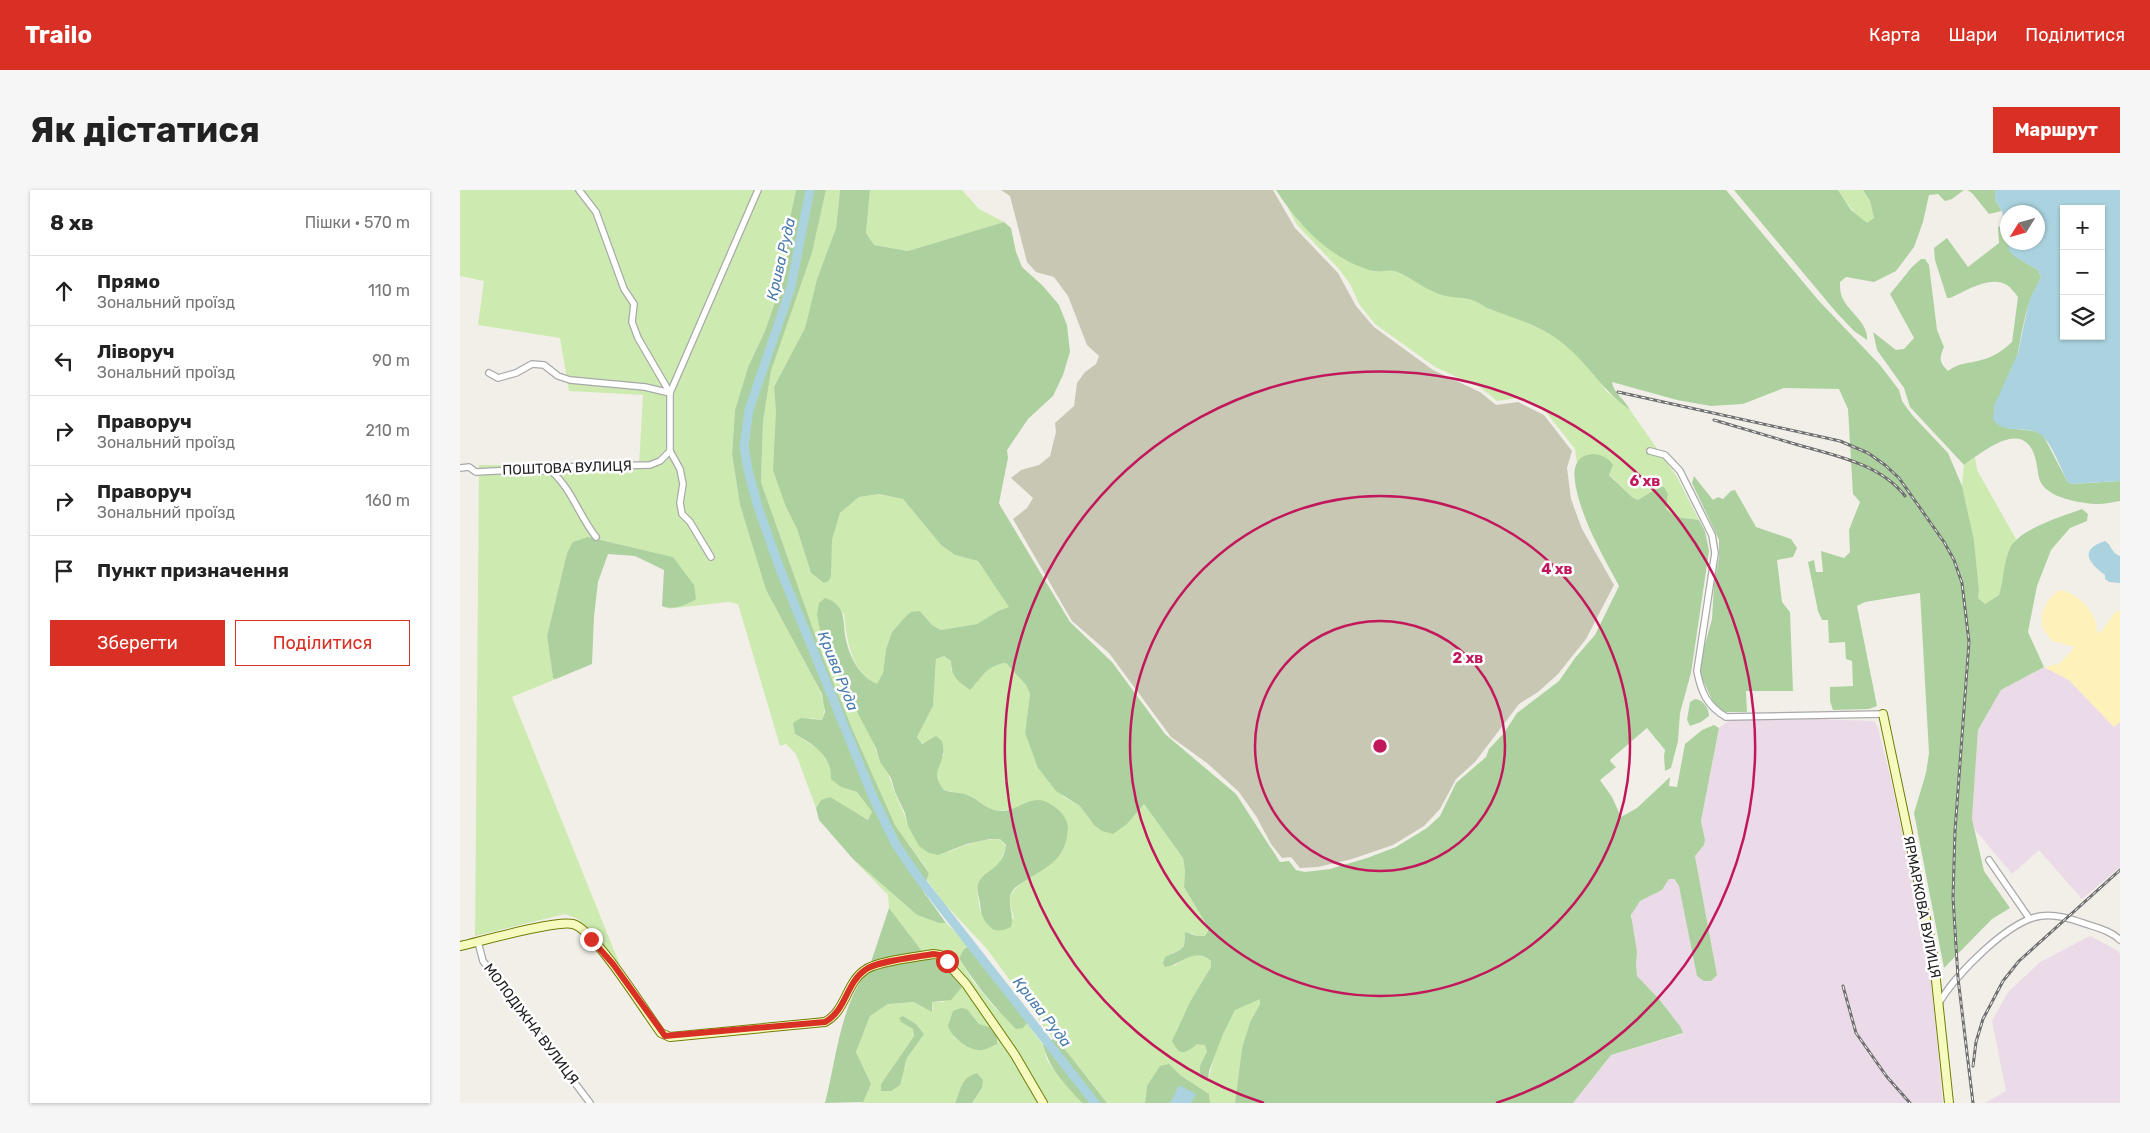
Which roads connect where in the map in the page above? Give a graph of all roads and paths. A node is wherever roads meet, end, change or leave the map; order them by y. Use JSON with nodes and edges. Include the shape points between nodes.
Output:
{"nodes":[{"id":1,"x":579,"y":190,"type":"edge"},
{"id":2,"x":751,"y":190,"type":"edge"},
{"id":3,"x":758,"y":190,"type":"edge"},
{"id":4,"x":753,"y":199,"type":"junction"},
{"id":5,"x":489,"y":373,"type":"dead end"},
{"id":6,"x":670,"y":393,"type":"junction"},
{"id":7,"x":1650,"y":451,"type":"dead end"},
{"id":8,"x":670,"y":452,"type":"junction"},
{"id":9,"x":460,"y":468,"type":"edge"},
{"id":10,"x":552,"y":471,"type":"junction"},
{"id":11,"x":596,"y":537,"type":"dead end"},
{"id":12,"x":711,"y":557,"type":"dead end"},
{"id":13,"x":1883,"y":714,"type":"joint"},
{"id":14,"x":1989,"y":860,"type":"dead end"},
{"id":15,"x":2029,"y":918,"type":"junction"},
{"id":16,"x":2120,"y":940,"type":"edge"},
{"id":17,"x":478,"y":942,"type":"junction"},
{"id":18,"x":460,"y":946,"type":"edge"},
{"id":19,"x":1939,"y":1003,"type":"junction"},
{"id":20,"x":590,"y":1103,"type":"edge"},
{"id":21,"x":1043,"y":1103,"type":"edge"},
{"id":22,"x":1949,"y":1103,"type":"edge"}],
"edges":[{"from":1,"to":6,"type":"street","via":[[596,212],[624,289],[634,304],[632,322],[638,338]]},
{"from":2,"to":4,"type":"street"},
{"from":3,"to":4,"type":"street"},
{"from":4,"to":6,"type":"street"},
{"from":5,"to":6,"type":"street","via":[[498,378],[532,364],[544,365],[558,376],[570,380],[646,387]]},
{"from":6,"to":8,"type":"street"},
{"from":7,"to":13,"type":"street","via":[[1665,455],[1680,472],[1712,535],[1714,560],[1697,671],[1700,688],[1714,711],[1726,717]]},
{"from":8,"to":10,"type":"street","name":"ПОШТОВА ВУЛИЦЯ","via":[[650,465],[558,467]]},
{"from":8,"to":12,"type":"street","via":[[680,468],[682,514]]},
{"from":9,"to":10,"type":"street","name":"ПОШТОВА ВУЛИЦЯ","via":[[469,467],[476,472]]},
{"from":10,"to":11,"type":"street","via":[[562,480]]},
{"from":13,"to":19,"type":"street","name":"ЯРМАРКОВА ВУЛИЦЯ","via":[[1933,952]]},
{"from":14,"to":15,"type":"street"},
{"from":15,"to":16,"type":"street","via":[[2061,916],[2101,929]]},
{"from":15,"to":19,"type":"street","via":[[2012,927],[1971,964]]},
{"from":17,"to":18,"type":"street"},
{"from":17,"to":20,"type":"street","name":"МОЛОДІЖНА ВУЛИЦЯ","via":[[483,961]]},
{"from":17,"to":21,"type":"street","via":[[551,925],[573,924],[600,948],[665,1036],[825,1022],[838,1011],[866,968],[940,955],[972,992]]},
{"from":19,"to":22,"type":"street","name":"ЯРМАРКОВА ВУЛИЦЯ"}]}
